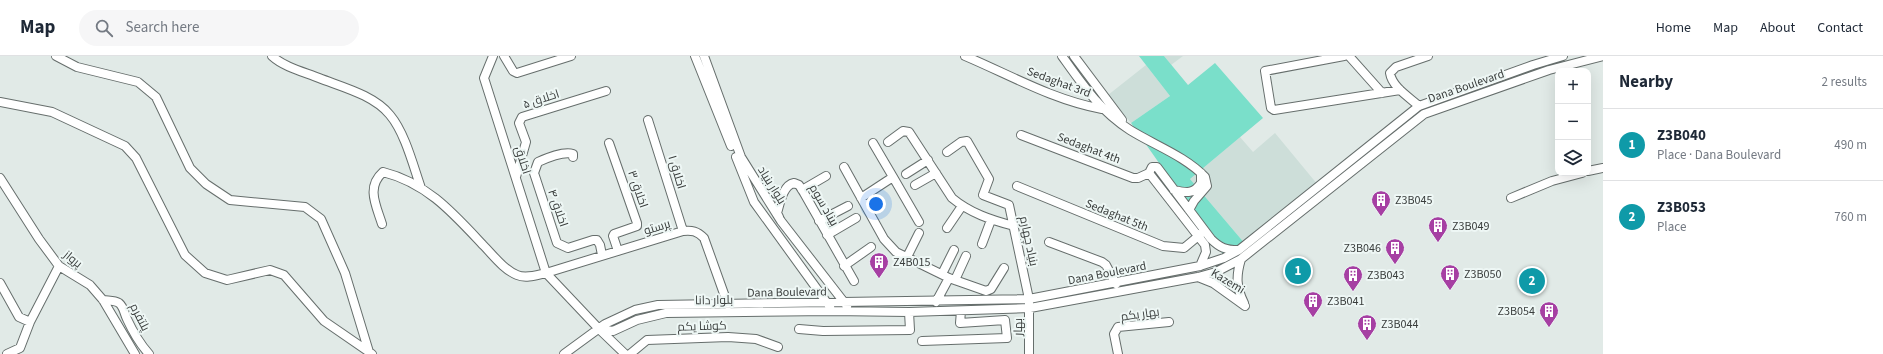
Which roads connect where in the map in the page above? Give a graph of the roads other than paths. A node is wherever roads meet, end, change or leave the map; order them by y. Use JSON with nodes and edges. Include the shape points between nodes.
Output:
{"nodes":[{"id":1,"x":56,"y":56,"type":"edge"},
{"id":2,"x":272,"y":56,"type":"edge"},
{"id":3,"x":493,"y":56,"type":"edge"},
{"id":4,"x":504,"y":56,"type":"edge"},
{"id":5,"x":571,"y":56,"type":"edge"},
{"id":6,"x":695,"y":56,"type":"edge"},
{"id":7,"x":704,"y":56,"type":"edge"},
{"id":8,"x":965,"y":56,"type":"edge"},
{"id":9,"x":1062,"y":56,"type":"edge"},
{"id":10,"x":1074,"y":56,"type":"edge"},
{"id":11,"x":1344,"y":56,"type":"edge"},
{"id":12,"x":1349,"y":56,"type":"edge"},
{"id":13,"x":1428,"y":56,"type":"edge"},
{"id":14,"x":1563,"y":56,"type":"edge"},
{"id":15,"x":1603,"y":56,"type":"edge"},
{"id":16,"x":1400,"y":90,"type":"junction"},
{"id":17,"x":606,"y":91,"type":"dead end"},
{"id":18,"x":1382,"y":93,"type":"junction"},
{"id":19,"x":0,"y":102,"type":"edge"},
{"id":20,"x":1419,"y":106,"type":"junction"},
{"id":21,"x":1102,"y":109,"type":"junction"},
{"id":22,"x":648,"y":120,"type":"dead end"},
{"id":23,"x":1128,"y":129,"type":"junction"},
{"id":24,"x":1021,"y":135,"type":"dead end"},
{"id":25,"x":888,"y":142,"type":"dead end"},
{"id":26,"x":609,"y":143,"type":"dead end"},
{"id":27,"x":873,"y":143,"type":"dead end"},
{"id":28,"x":947,"y":152,"type":"dead end"},
{"id":29,"x":573,"y":156,"type":"dead end"},
{"id":30,"x":928,"y":160,"type":"junction"},
{"id":31,"x":844,"y":167,"type":"dead end"},
{"id":32,"x":1603,"y":168,"type":"edge"},
{"id":33,"x":1591,"y":171,"type":"edge"},
{"id":34,"x":1200,"y":172,"type":"junction"},
{"id":35,"x":936,"y":173,"type":"junction"},
{"id":36,"x":1149,"y":173,"type":"junction"},
{"id":37,"x":906,"y":174,"type":"dead end"},
{"id":38,"x":826,"y":176,"type":"dead end"},
{"id":39,"x":1571,"y":176,"type":"edge"},
{"id":40,"x":893,"y":177,"type":"junction"},
{"id":41,"x":0,"y":178,"type":"edge"},
{"id":42,"x":516,"y":178,"type":"junction"},
{"id":43,"x":915,"y":185,"type":"dead end"},
{"id":44,"x":1017,"y":186,"type":"dead end"},
{"id":45,"x":421,"y":188,"type":"junction"},
{"id":46,"x":802,"y":190,"type":"junction"},
{"id":47,"x":1174,"y":190,"type":"junction"},
{"id":48,"x":861,"y":198,"type":"junction"},
{"id":49,"x":1511,"y":198,"type":"dead end"},
{"id":50,"x":848,"y":206,"type":"dead end"},
{"id":51,"x":962,"y":206,"type":"junction"},
{"id":52,"x":1189,"y":210,"type":"junction"},
{"id":53,"x":856,"y":218,"type":"dead end"},
{"id":54,"x":991,"y":220,"type":"junction"},
{"id":55,"x":781,"y":221,"type":"junction"},
{"id":56,"x":819,"y":221,"type":"junction"},
{"id":57,"x":919,"y":222,"type":"dead end"},
{"id":58,"x":382,"y":224,"type":"dead end"},
{"id":59,"x":1014,"y":226,"type":"junction"},
{"id":60,"x":947,"y":228,"type":"dead end"},
{"id":61,"x":683,"y":231,"type":"junction"},
{"id":62,"x":919,"y":233,"type":"dead end"},
{"id":63,"x":1202,"y":233,"type":"junction"},
{"id":64,"x":827,"y":236,"type":"junction"},
{"id":65,"x":1049,"y":242,"type":"dead end"},
{"id":66,"x":982,"y":244,"type":"dead end"},
{"id":67,"x":872,"y":247,"type":"dead end"},
{"id":68,"x":954,"y":250,"type":"dead end"},
{"id":69,"x":1239,"y":250,"type":"junction"},
{"id":70,"x":618,"y":251,"type":"junction"},
{"id":71,"x":602,"y":255,"type":"junction"},
{"id":72,"x":966,"y":256,"type":"dead end"},
{"id":73,"x":907,"y":257,"type":"junction"},
{"id":74,"x":1241,"y":259,"type":"junction"},
{"id":75,"x":59,"y":266,"type":"junction"},
{"id":76,"x":844,"y":266,"type":"junction"},
{"id":77,"x":1200,"y":266,"type":"junction"},
{"id":78,"x":1004,"y":268,"type":"dead end"},
{"id":79,"x":546,"y":273,"type":"junction"},
{"id":80,"x":949,"y":277,"type":"junction"},
{"id":81,"x":1198,"y":277,"type":"junction"},
{"id":82,"x":854,"y":281,"type":"dead end"},
{"id":83,"x":0,"y":283,"type":"edge"},
{"id":84,"x":1116,"y":284,"type":"junction"},
{"id":85,"x":103,"y":300,"type":"junction"},
{"id":86,"x":936,"y":302,"type":"junction"},
{"id":87,"x":1030,"y":304,"type":"junction"},
{"id":88,"x":728,"y":305,"type":"junction"},
{"id":89,"x":830,"y":307,"type":"junction"},
{"id":90,"x":847,"y":307,"type":"junction"},
{"id":91,"x":961,"y":311,"type":"junction"},
{"id":92,"x":909,"y":312,"type":"junction"},
{"id":93,"x":30,"y":322,"type":"junction"},
{"id":94,"x":1169,"y":322,"type":"dead end"},
{"id":95,"x":599,"y":329,"type":"junction"},
{"id":96,"x":799,"y":329,"type":"dead end"},
{"id":97,"x":922,"y":342,"type":"dead end"},
{"id":98,"x":778,"y":347,"type":"dead end"},
{"id":99,"x":371,"y":353,"type":"edge"},
{"id":100,"x":7,"y":354,"type":"edge"},
{"id":101,"x":135,"y":354,"type":"edge"},
{"id":102,"x":149,"y":354,"type":"edge"},
{"id":103,"x":564,"y":354,"type":"edge"},
{"id":104,"x":625,"y":354,"type":"edge"},
{"id":105,"x":630,"y":354,"type":"edge"},
{"id":106,"x":1029,"y":354,"type":"edge"},
{"id":107,"x":1118,"y":354,"type":"edge"}],
"edges":[{"from":1,"to":99,"type":"street","via":[[77,67],[138,82],[156,96],[190,168],[206,184],[230,200],[305,207],[321,220],[345,273]]},
{"from":2,"to":45,"type":"street","via":[[286,65],[375,102],[389,113],[397,125]]},
{"from":3,"to":42,"type":"street","name":"اخلاق","via":[[484,78]]},
{"from":4,"to":5,"type":"street","via":[[517,73]]},
{"from":6,"to":89,"type":"street","name":"بلوار بنیاد","via":[[754,202]]},
{"from":7,"to":55,"type":"street","name":"بلوار بنیاد","via":[[741,157]]},
{"from":8,"to":21,"type":"street","name":"Sedaghat 3rd","via":[[1043,92],[1077,104]]},
{"from":9,"to":21,"type":"street"},
{"from":10,"to":23,"type":"street"},
{"from":11,"to":18,"type":"street","via":[[1265,71],[1271,108],[1274,110]]},
{"from":12,"to":18,"type":"street"},
{"from":13,"to":16,"type":"street","via":[[1396,67],[1390,73],[1391,79]]},
{"from":14,"to":20,"type":"street","name":"Dana Boulevard"},
{"from":15,"to":74,"type":"street","name":"Dana Boulevard","via":[[1549,70],[1424,114]]},
{"from":16,"to":18,"type":"street"},
{"from":16,"to":20,"type":"street"},
{"from":17,"to":42,"type":"street","name":"اخلاق ۵","via":[[522,117],[519,123],[526,146]]},
{"from":19,"to":99,"type":"street","via":[[52,112],[125,146],[136,158],[185,256],[205,274],[227,280],[270,270],[284,275],[324,321]]},
{"from":20,"to":69,"type":"street","name":"Dana Boulevard"},
{"from":21,"to":23,"type":"street"},
{"from":22,"to":61,"type":"street","name":"اخلاق ۱"},
{"from":23,"to":34,"type":"street"},
{"from":24,"to":36,"type":"street","name":"Sedaghat 4th","via":[[1133,178]]},
{"from":25,"to":30,"type":"street","via":[[903,131],[909,132]]},
{"from":26,"to":70,"type":"street","name":"اخلاق ۳","via":[[637,223],[637,226],[614,234]]},
{"from":27,"to":40,"type":"street"},
{"from":28,"to":59,"type":"street","name":"بنیاد چهارم","via":[[964,140],[969,143],[989,179],[983,195],[1009,205]]},
{"from":29,"to":71,"type":"street","name":"اخلاق ۴","via":[[569,153],[546,158],[538,162],[534,173],[557,243],[568,248],[597,240]]},
{"from":30,"to":35,"type":"street"},
{"from":30,"to":37,"type":"street"},
{"from":31,"to":48,"type":"street"},
{"from":32,"to":33,"type":"street"},
{"from":34,"to":47,"type":"street","via":[[1201,183],[1194,192]]},
{"from":34,"to":52,"type":"street","via":[[1205,177],[1207,186]]},
{"from":35,"to":43,"type":"street"},
{"from":35,"to":51,"type":"street","via":[[952,198]]},
{"from":36,"to":47,"type":"street","name":"Sedaghat 4th","via":[[1150,168],[1157,167]]},
{"from":36,"to":63,"type":"street"},
{"from":38,"to":46,"type":"street"},
{"from":39,"to":49,"type":"street"},
{"from":40,"to":48,"type":"street"},
{"from":40,"to":57,"type":"street"},
{"from":41,"to":75,"type":"street","name":"پرواز"},
{"from":42,"to":79,"type":"street","name":"اخلاق"},
{"from":44,"to":63,"type":"street","name":"Sedaghat 5th","via":[[1163,246],[1184,248]]},
{"from":45,"to":58,"type":"street","name":"پرستو","via":[[396,175],[383,172],[376,178],[373,192]]},
{"from":45,"to":79,"type":"street","name":"پرستو","via":[[450,210],[503,267],[512,273],[527,277]]},
{"from":46,"to":55,"type":"street","name":"بیناد سوم","via":[[794,183],[786,189],[777,213]]},
{"from":46,"to":56,"type":"street","name":"بیناد سوم"},
{"from":47,"to":52,"type":"street"},
{"from":48,"to":73,"type":"street","via":[[884,239],[896,252]]},
{"from":50,"to":56,"type":"street"},
{"from":51,"to":54,"type":"street"},
{"from":51,"to":60,"type":"street"},
{"from":52,"to":63,"type":"street"},
{"from":53,"to":64,"type":"street"},
{"from":54,"to":59,"type":"street"},
{"from":54,"to":66,"type":"street"},
{"from":55,"to":90,"type":"street","name":"بلوار بنیاد"},
{"from":56,"to":64,"type":"street","name":"بیناد سوم"},
{"from":59,"to":87,"type":"street","name":"بنیاد چهارم"},
{"from":61,"to":70,"type":"street","name":"پرستو"},
{"from":61,"to":88,"type":"street","name":"پرستو","via":[[692,230],[704,238]]},
{"from":62,"to":73,"type":"street"},
{"from":63,"to":69,"type":"street","via":[[1218,246],[1227,250]]},
{"from":63,"to":77,"type":"street","via":[[1206,252]]},
{"from":64,"to":76,"type":"street","name":"بیناد سوم"},
{"from":65,"to":84,"type":"street","via":[[1102,262]]},
{"from":67,"to":76,"type":"street"},
{"from":68,"to":80,"type":"street"},
{"from":69,"to":77,"type":"street","name":"Dana Boulevard"},
{"from":70,"to":71,"type":"street","name":"پرستو"},
{"from":71,"to":79,"type":"street","name":"پرستو"},
{"from":72,"to":80,"type":"street"},
{"from":73,"to":80,"type":"street"},
{"from":74,"to":81,"type":"street","name":"Dana Boulevard","via":[[1216,272]]},
{"from":74,"to":81,"type":"street","name":"Kazemi","via":[[1236,282],[1245,306],[1218,286]]},
{"from":75,"to":85,"type":"street","name":"پرواز","via":[[90,285]]},
{"from":75,"to":93,"type":"street"},
{"from":76,"to":82,"type":"street","name":"بیناد سوم"},
{"from":77,"to":84,"type":"street","name":"Dana Boulevard"},
{"from":78,"to":80,"type":"street","via":[[988,291]]},
{"from":79,"to":95,"type":"street"},
{"from":80,"to":86,"type":"street"},
{"from":81,"to":87,"type":"street","name":"Dana Boulevard"},
{"from":83,"to":93,"type":"street","via":[[19,317]]},
{"from":84,"to":87,"type":"street","name":"Dana Boulevard"},
{"from":85,"to":101,"type":"street","name":"پرواز"},
{"from":85,"to":102,"type":"street","name":"پلتفرم","via":[[115,301],[124,308],[126,319]]},
{"from":86,"to":87,"type":"street","name":"Dana Boulevard"},
{"from":86,"to":90,"type":"street","name":"Dana Boulevard"},
{"from":87,"to":91,"type":"street","name":"بلوار دانا"},
{"from":87,"to":106,"type":"street","name":"بهار"},
{"from":88,"to":89,"type":"street","name":"Dana Boulevard"},
{"from":88,"to":95,"type":"street","name":"Dana Boulevard","via":[[658,305],[635,310],[604,324]]},
{"from":89,"to":90,"type":"street","name":"بلوار دانا"},
{"from":89,"to":95,"type":"street","name":"بلوار دانا","via":[[666,313],[637,320],[613,331]]},
{"from":90,"to":92,"type":"street","name":"بلوار دانا"},
{"from":91,"to":92,"type":"street","name":"بلوار دانا"},
{"from":91,"to":97,"type":"street","via":[[960,323],[1005,320],[1007,338]]},
{"from":92,"to":96,"type":"street","via":[[910,330]]},
{"from":93,"to":100,"type":"street","via":[[20,348]]},
{"from":94,"to":107,"type":"street","name":"بهار یکم","via":[[1118,328],[1114,334]]},
{"from":95,"to":103,"type":"street","name":"Dana Boulevard"},
{"from":95,"to":104,"type":"street"},
{"from":98,"to":105,"type":"street","name":"کوشا یکم","via":[[756,339],[728,336],[647,340]]}]}
